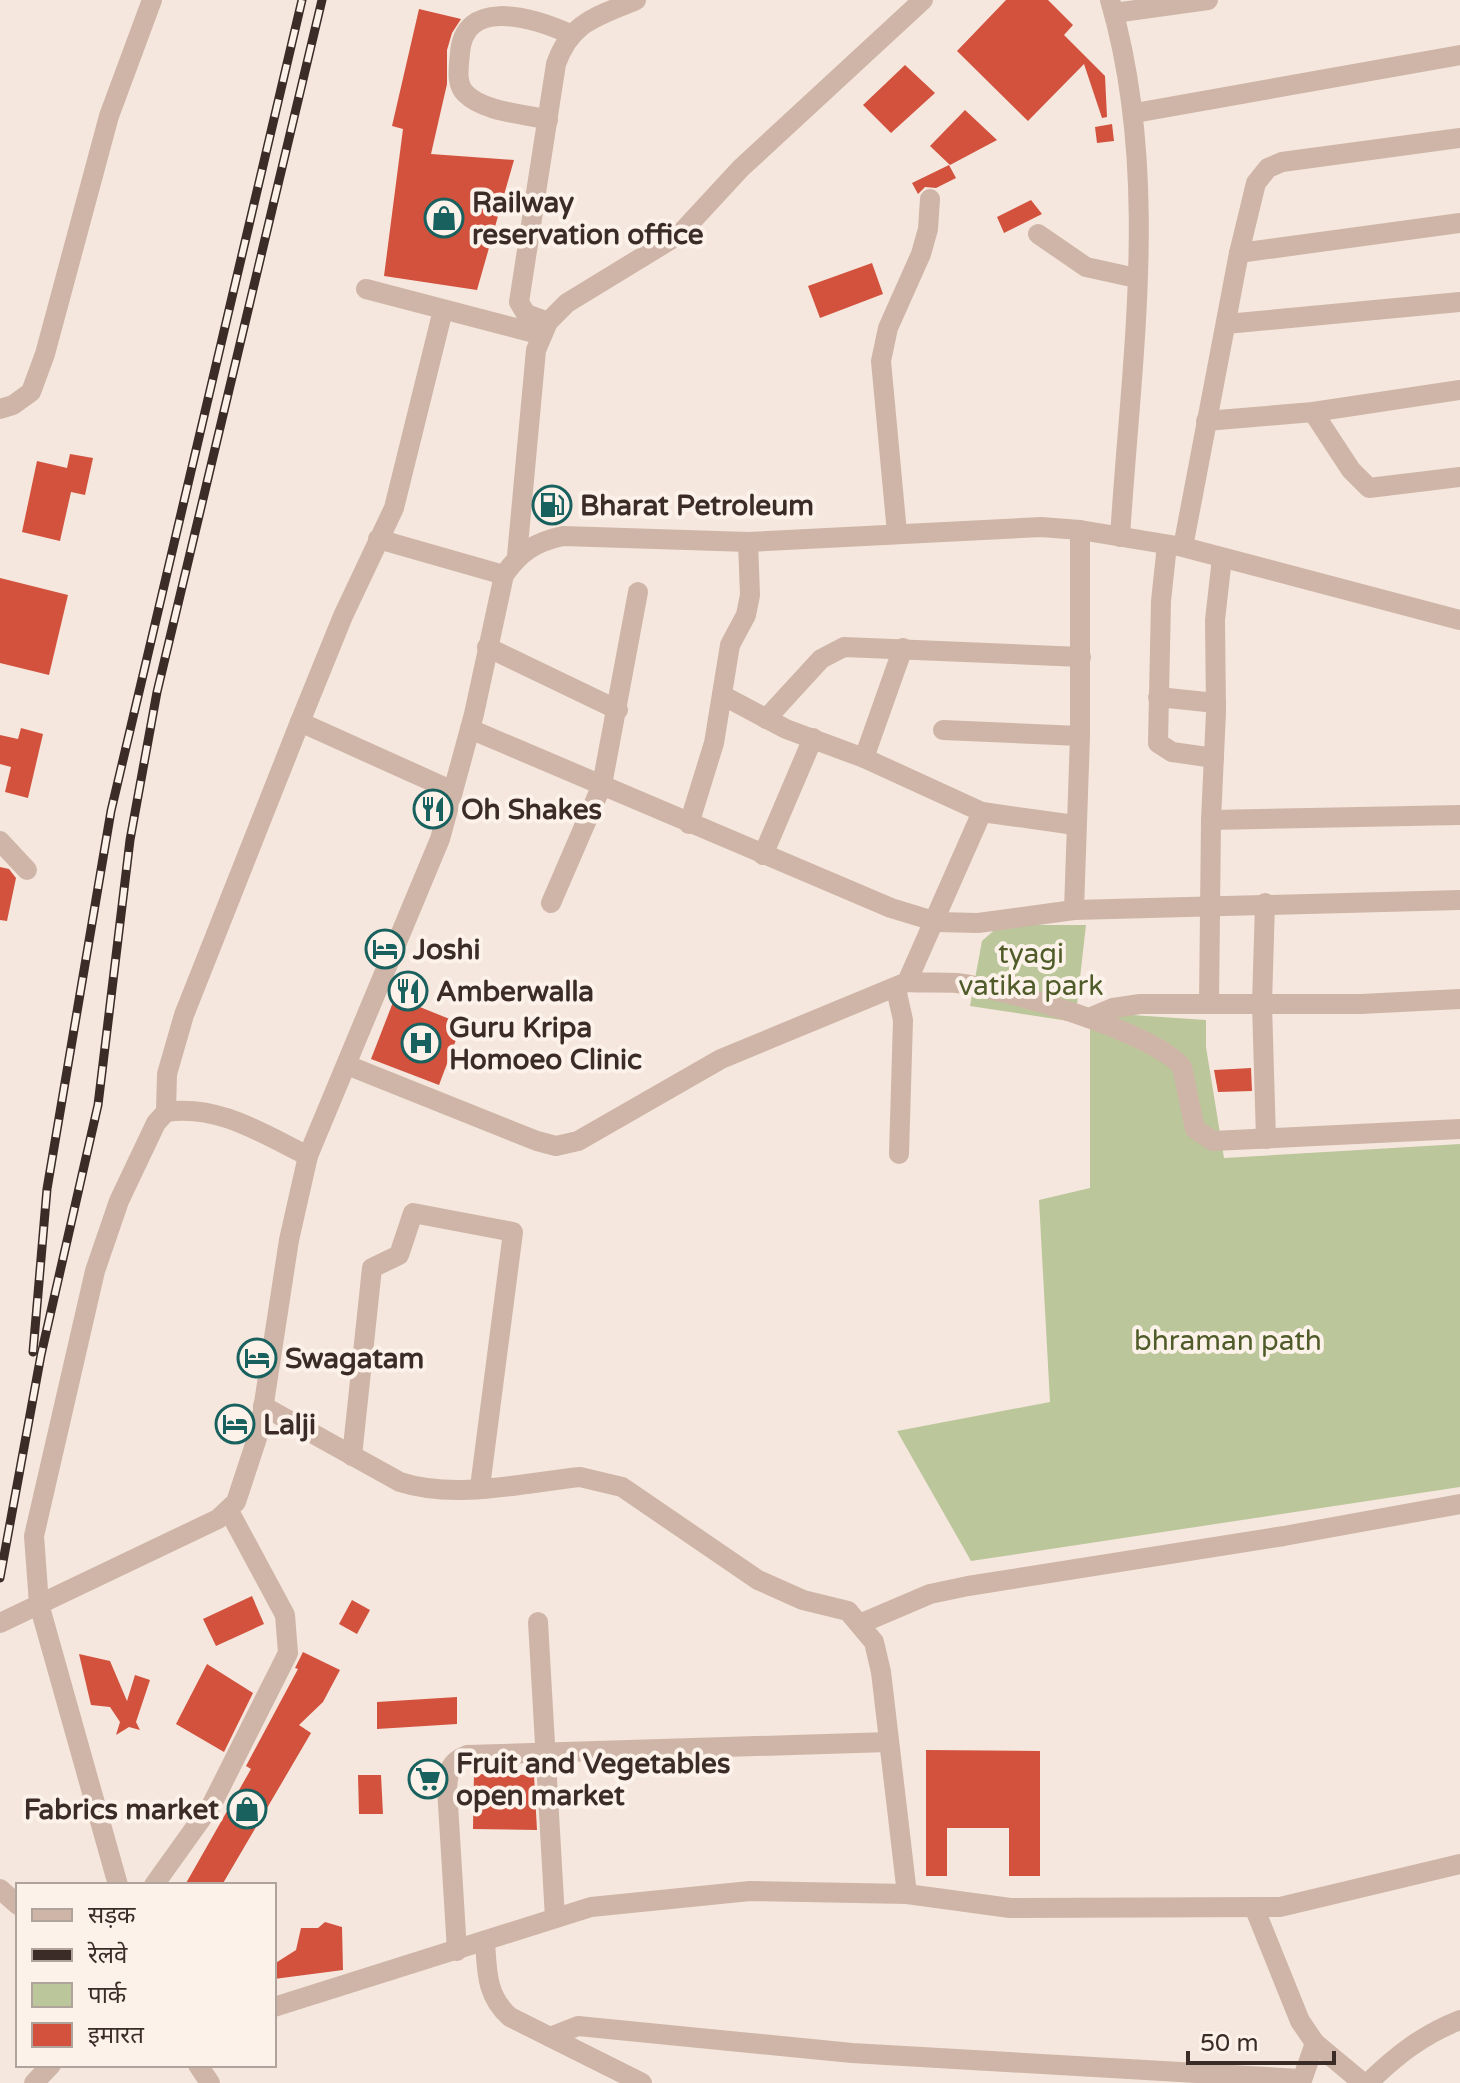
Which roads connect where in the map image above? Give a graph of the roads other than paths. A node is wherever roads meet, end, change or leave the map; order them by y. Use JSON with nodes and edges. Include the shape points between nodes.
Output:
{"nodes":[{"id":1,"x":152,"y":0,"type":"edge"},
{"id":2,"x":636,"y":0,"type":"edge"},
{"id":3,"x":923,"y":0,"type":"edge"},
{"id":4,"x":1208,"y":0,"type":"edge"},
{"id":5,"x":1112,"y":6,"type":"edge"},
{"id":6,"x":570,"y":34,"type":"junction"},
{"id":7,"x":1460,"y":55,"type":"edge"},
{"id":8,"x":1135,"y":113,"type":"junction"},
{"id":9,"x":548,"y":120,"type":"junction"},
{"id":10,"x":1460,"y":138,"type":"edge"},
{"id":11,"x":930,"y":199,"type":"dead end"},
{"id":12,"x":1460,"y":223,"type":"edge"},
{"id":13,"x":1038,"y":234,"type":"dead end"},
{"id":14,"x":1239,"y":253,"type":"junction"},
{"id":15,"x":1136,"y":278,"type":"junction"},
{"id":16,"x":366,"y":289,"type":"dead end"},
{"id":17,"x":1460,"y":302,"type":"edge"},
{"id":18,"x":443,"y":310,"type":"junction"},
{"id":19,"x":1226,"y":324,"type":"junction"},
{"id":20,"x":545,"y":328,"type":"junction"},
{"id":21,"x":1460,"y":390,"type":"edge"},
{"id":22,"x":0,"y":409,"type":"edge"},
{"id":23,"x":1313,"y":412,"type":"junction"},
{"id":24,"x":1206,"y":421,"type":"junction"},
{"id":25,"x":1460,"y":477,"type":"edge"},
{"id":26,"x":1080,"y":530,"type":"junction"},
{"id":27,"x":897,"y":533,"type":"junction"},
{"id":28,"x":1120,"y":537,"type":"junction"},
{"id":29,"x":378,"y":539,"type":"junction"},
{"id":30,"x":748,"y":542,"type":"junction"},
{"id":31,"x":1175,"y":546,"type":"junction"},
{"id":32,"x":517,"y":556,"type":"junction"},
{"id":33,"x":1222,"y":558,"type":"junction"},
{"id":34,"x":504,"y":575,"type":"junction"},
{"id":35,"x":638,"y":592,"type":"dead end"},
{"id":36,"x":1460,"y":620,"type":"edge"},
{"id":37,"x":487,"y":647,"type":"junction"},
{"id":38,"x":903,"y":648,"type":"junction"},
{"id":39,"x":1081,"y":657,"type":"junction"},
{"id":40,"x":722,"y":695,"type":"junction"},
{"id":41,"x":1158,"y":697,"type":"junction"},
{"id":42,"x":1216,"y":703,"type":"junction"},
{"id":43,"x":618,"y":710,"type":"junction"},
{"id":44,"x":766,"y":719,"type":"junction"},
{"id":45,"x":300,"y":722,"type":"junction"},
{"id":46,"x":470,"y":729,"type":"junction"},
{"id":47,"x":943,"y":730,"type":"dead end"},
{"id":48,"x":1080,"y":736,"type":"junction"},
{"id":49,"x":813,"y":738,"type":"junction"},
{"id":50,"x":864,"y":758,"type":"junction"},
{"id":51,"x":1214,"y":758,"type":"junction"},
{"id":52,"x":602,"y":785,"type":"junction"},
{"id":53,"x":453,"y":791,"type":"junction"},
{"id":54,"x":982,"y":812,"type":"junction"},
{"id":55,"x":1460,"y":815,"type":"edge"},
{"id":56,"x":1211,"y":820,"type":"junction"},
{"id":57,"x":689,"y":824,"type":"junction"},
{"id":58,"x":1075,"y":825,"type":"junction"},
{"id":59,"x":0,"y":841,"type":"edge"},
{"id":60,"x":763,"y":855,"type":"junction"},
{"id":61,"x":27,"y":870,"type":"dead end"},
{"id":62,"x":1460,"y":900,"type":"edge"},
{"id":63,"x":551,"y":903,"type":"dead end"},
{"id":64,"x":1265,"y":903,"type":"junction"},
{"id":65,"x":1211,"y":905,"type":"junction"},
{"id":66,"x":1074,"y":910,"type":"junction"},
{"id":67,"x":937,"y":922,"type":"junction"},
{"id":68,"x":902,"y":986,"type":"junction"},
{"id":69,"x":1460,"y":999,"type":"edge"},
{"id":70,"x":1209,"y":1004,"type":"junction"},
{"id":71,"x":1262,"y":1004,"type":"junction"},
{"id":72,"x":1089,"y":1018,"type":"junction"},
{"id":73,"x":347,"y":1065,"type":"junction"},
{"id":74,"x":166,"y":1112,"type":"junction"},
{"id":75,"x":1460,"y":1129,"type":"edge"},
{"id":76,"x":1266,"y":1139,"type":"junction"},
{"id":77,"x":899,"y":1154,"type":"dead end"},
{"id":78,"x":308,"y":1156,"type":"junction"},
{"id":79,"x":263,"y":1406,"type":"junction"},
{"id":80,"x":352,"y":1456,"type":"junction"},
{"id":81,"x":480,"y":1487,"type":"junction"},
{"id":82,"x":1460,"y":1504,"type":"edge"},
{"id":83,"x":229,"y":1511,"type":"junction"},
{"id":84,"x":39,"y":1604,"type":"junction"},
{"id":85,"x":538,"y":1622,"type":"dead end"},
{"id":86,"x":0,"y":1623,"type":"edge"},
{"id":87,"x":862,"y":1623,"type":"junction"},
{"id":88,"x":889,"y":1742,"type":"junction"},
{"id":89,"x":547,"y":1753,"type":"junction"},
{"id":90,"x":1460,"y":1864,"type":"edge"},
{"id":91,"x":117,"y":1883,"type":"edge"},
{"id":92,"x":155,"y":1883,"type":"edge"},
{"id":93,"x":0,"y":1889,"type":"edge"},
{"id":94,"x":907,"y":1894,"type":"junction"},
{"id":95,"x":16,"y":1903,"type":"edge"},
{"id":96,"x":1254,"y":1907,"type":"junction"},
{"id":97,"x":555,"y":1918,"type":"junction"},
{"id":98,"x":485,"y":1941,"type":"junction"},
{"id":99,"x":457,"y":1951,"type":"junction"},
{"id":100,"x":276,"y":2006,"type":"edge"},
{"id":101,"x":1460,"y":2020,"type":"edge"},
{"id":102,"x":550,"y":2037,"type":"junction"},
{"id":103,"x":1315,"y":2043,"type":"junction"},
{"id":104,"x":49,"y":2067,"type":"edge"},
{"id":105,"x":1300,"y":2081,"type":"edge"},
{"id":106,"x":34,"y":2083,"type":"edge"},
{"id":107,"x":642,"y":2083,"type":"edge"},
{"id":108,"x":1365,"y":2083,"type":"edge"}],
"edges":[{"from":1,"to":22,"type":"street","via":[[109,116],[36,380],[31,392]]},
{"from":2,"to":6,"type":"street"},
{"from":3,"to":20,"type":"street","via":[[741,168],[680,234],[567,303]]},
{"from":4,"to":5,"type":"street"},
{"from":5,"to":8,"type":"street"},
{"from":6,"to":9,"type":"street","via":[[556,64]]},
{"from":6,"to":9,"type":"street","via":[[494,4],[478,6],[469,16],[461,41],[459,81],[464,93],[478,103]]},
{"from":7,"to":8,"type":"street"},
{"from":8,"to":15,"type":"street","via":[[1141,202]]},
{"from":9,"to":20,"type":"street","via":[[519,302]]},
{"from":10,"to":14,"type":"street","via":[[1268,168],[1256,183]]},
{"from":11,"to":27,"type":"street","via":[[921,254],[888,328],[881,361]]},
{"from":12,"to":14,"type":"street"},
{"from":13,"to":15,"type":"street","via":[[1086,267]]},
{"from":14,"to":19,"type":"street"},
{"from":15,"to":28,"type":"street"},
{"from":16,"to":18,"type":"street"},
{"from":17,"to":19,"type":"street"},
{"from":18,"to":20,"type":"street"},
{"from":18,"to":29,"type":"street","via":[[394,508]]},
{"from":19,"to":24,"type":"street"},
{"from":20,"to":32,"type":"street","via":[[536,350]]},
{"from":21,"to":23,"type":"street"},
{"from":23,"to":24,"type":"street"},
{"from":23,"to":25,"type":"street","via":[[1369,488]]},
{"from":24,"to":31,"type":"street"},
{"from":26,"to":27,"type":"street"},
{"from":26,"to":28,"type":"street"},
{"from":26,"to":39,"type":"street"},
{"from":27,"to":30,"type":"street"},
{"from":28,"to":31,"type":"street"},
{"from":29,"to":34,"type":"street"},
{"from":29,"to":45,"type":"street"},
{"from":30,"to":32,"type":"street","via":[[563,536],[539,541]]},
{"from":30,"to":40,"type":"street","via":[[750,595],[730,645]]},
{"from":31,"to":33,"type":"street"},
{"from":31,"to":41,"type":"street","via":[[1161,601]]},
{"from":32,"to":34,"type":"street"},
{"from":33,"to":36,"type":"street"},
{"from":33,"to":42,"type":"street","via":[[1215,620]]},
{"from":34,"to":37,"type":"street"},
{"from":35,"to":43,"type":"street"},
{"from":37,"to":43,"type":"street"},
{"from":37,"to":46,"type":"street"},
{"from":38,"to":39,"type":"street"},
{"from":38,"to":44,"type":"street","via":[[832,651]]},
{"from":38,"to":50,"type":"street"},
{"from":39,"to":48,"type":"street"},
{"from":40,"to":44,"type":"street"},
{"from":40,"to":57,"type":"street","via":[[714,743]]},
{"from":41,"to":42,"type":"street"},
{"from":41,"to":51,"type":"street","via":[[1162,749]]},
{"from":42,"to":51,"type":"street"},
{"from":43,"to":52,"type":"street"},
{"from":44,"to":49,"type":"street"},
{"from":45,"to":53,"type":"street"},
{"from":45,"to":74,"type":"street","via":[[184,1015],[167,1074]]},
{"from":46,"to":52,"type":"street"},
{"from":46,"to":53,"type":"street"},
{"from":47,"to":48,"type":"street"},
{"from":48,"to":58,"type":"street"},
{"from":49,"to":50,"type":"street"},
{"from":49,"to":60,"type":"street"},
{"from":50,"to":54,"type":"street"},
{"from":51,"to":56,"type":"street"},
{"from":52,"to":57,"type":"street"},
{"from":52,"to":63,"type":"street"},
{"from":53,"to":73,"type":"street","via":[[440,839]]},
{"from":54,"to":58,"type":"street"},
{"from":54,"to":67,"type":"street"},
{"from":55,"to":56,"type":"street"},
{"from":56,"to":65,"type":"street"},
{"from":57,"to":60,"type":"street"},
{"from":58,"to":66,"type":"street"},
{"from":59,"to":61,"type":"street"},
{"from":60,"to":67,"type":"street"},
{"from":62,"to":64,"type":"street"},
{"from":64,"to":65,"type":"street"},
{"from":64,"to":71,"type":"street"},
{"from":65,"to":66,"type":"street"},
{"from":65,"to":70,"type":"street"},
{"from":66,"to":67,"type":"street","via":[[978,923]]},
{"from":67,"to":68,"type":"street"},
{"from":68,"to":72,"type":"street","via":[[969,985]]},
{"from":68,"to":73,"type":"street","via":[[721,1059],[578,1141],[556,1146]]},
{"from":68,"to":77,"type":"street"},
{"from":69,"to":71,"type":"street"},
{"from":70,"to":71,"type":"street"},
{"from":70,"to":72,"type":"street","via":[[1140,1004]]},
{"from":71,"to":76,"type":"street"},
{"from":72,"to":76,"type":"street","via":[[1178,1062],[1199,1134],[1213,1141]]},
{"from":73,"to":78,"type":"street"},
{"from":74,"to":78,"type":"street","via":[[224,1115]]},
{"from":74,"to":84,"type":"street","via":[[119,1201],[95,1271],[34,1536]]},
{"from":75,"to":76,"type":"street"},
{"from":78,"to":79,"type":"street"},
{"from":79,"to":80,"type":"street"},
{"from":79,"to":83,"type":"street","via":[[260,1429]]},
{"from":80,"to":81,"type":"street","via":[[420,1488]]},
{"from":80,"to":81,"type":"street","via":[[372,1268],[399,1255],[413,1213],[513,1232]]},
{"from":81,"to":87,"type":"street","via":[[601,1479],[622,1487],[758,1580],[803,1600],[848,1611]]},
{"from":82,"to":87,"type":"street","via":[[968,1586],[930,1594]]},
{"from":83,"to":84,"type":"street"},
{"from":83,"to":92,"type":"street","via":[[285,1615],[288,1653],[212,1804]]},
{"from":84,"to":86,"type":"street"},
{"from":84,"to":91,"type":"street"},
{"from":85,"to":89,"type":"street"},
{"from":87,"to":88,"type":"street","via":[[874,1642],[881,1672]]},
{"from":88,"to":89,"type":"street"},
{"from":88,"to":94,"type":"street"},
{"from":89,"to":97,"type":"street"},
{"from":89,"to":99,"type":"street","via":[[467,1755],[450,1766]]},
{"from":90,"to":96,"type":"street","via":[[1280,1907]]},
{"from":93,"to":95,"type":"street"},
{"from":94,"to":96,"type":"street","via":[[1010,1908]]},
{"from":94,"to":97,"type":"street","via":[[750,1891],[591,1907]]},
{"from":96,"to":103,"type":"street","via":[[1300,2021]]},
{"from":97,"to":98,"type":"street"},
{"from":98,"to":99,"type":"street"},
{"from":98,"to":102,"type":"street","via":[[488,1986],[496,2005]]},
{"from":99,"to":100,"type":"street"},
{"from":101,"to":108,"type":"street","via":[[1408,2045]]},
{"from":102,"to":105,"type":"street","via":[[578,2026],[852,2053]]},
{"from":102,"to":107,"type":"street"},
{"from":103,"to":105,"type":"street"},
{"from":103,"to":108,"type":"street"},
{"from":104,"to":106,"type":"street"}]}
